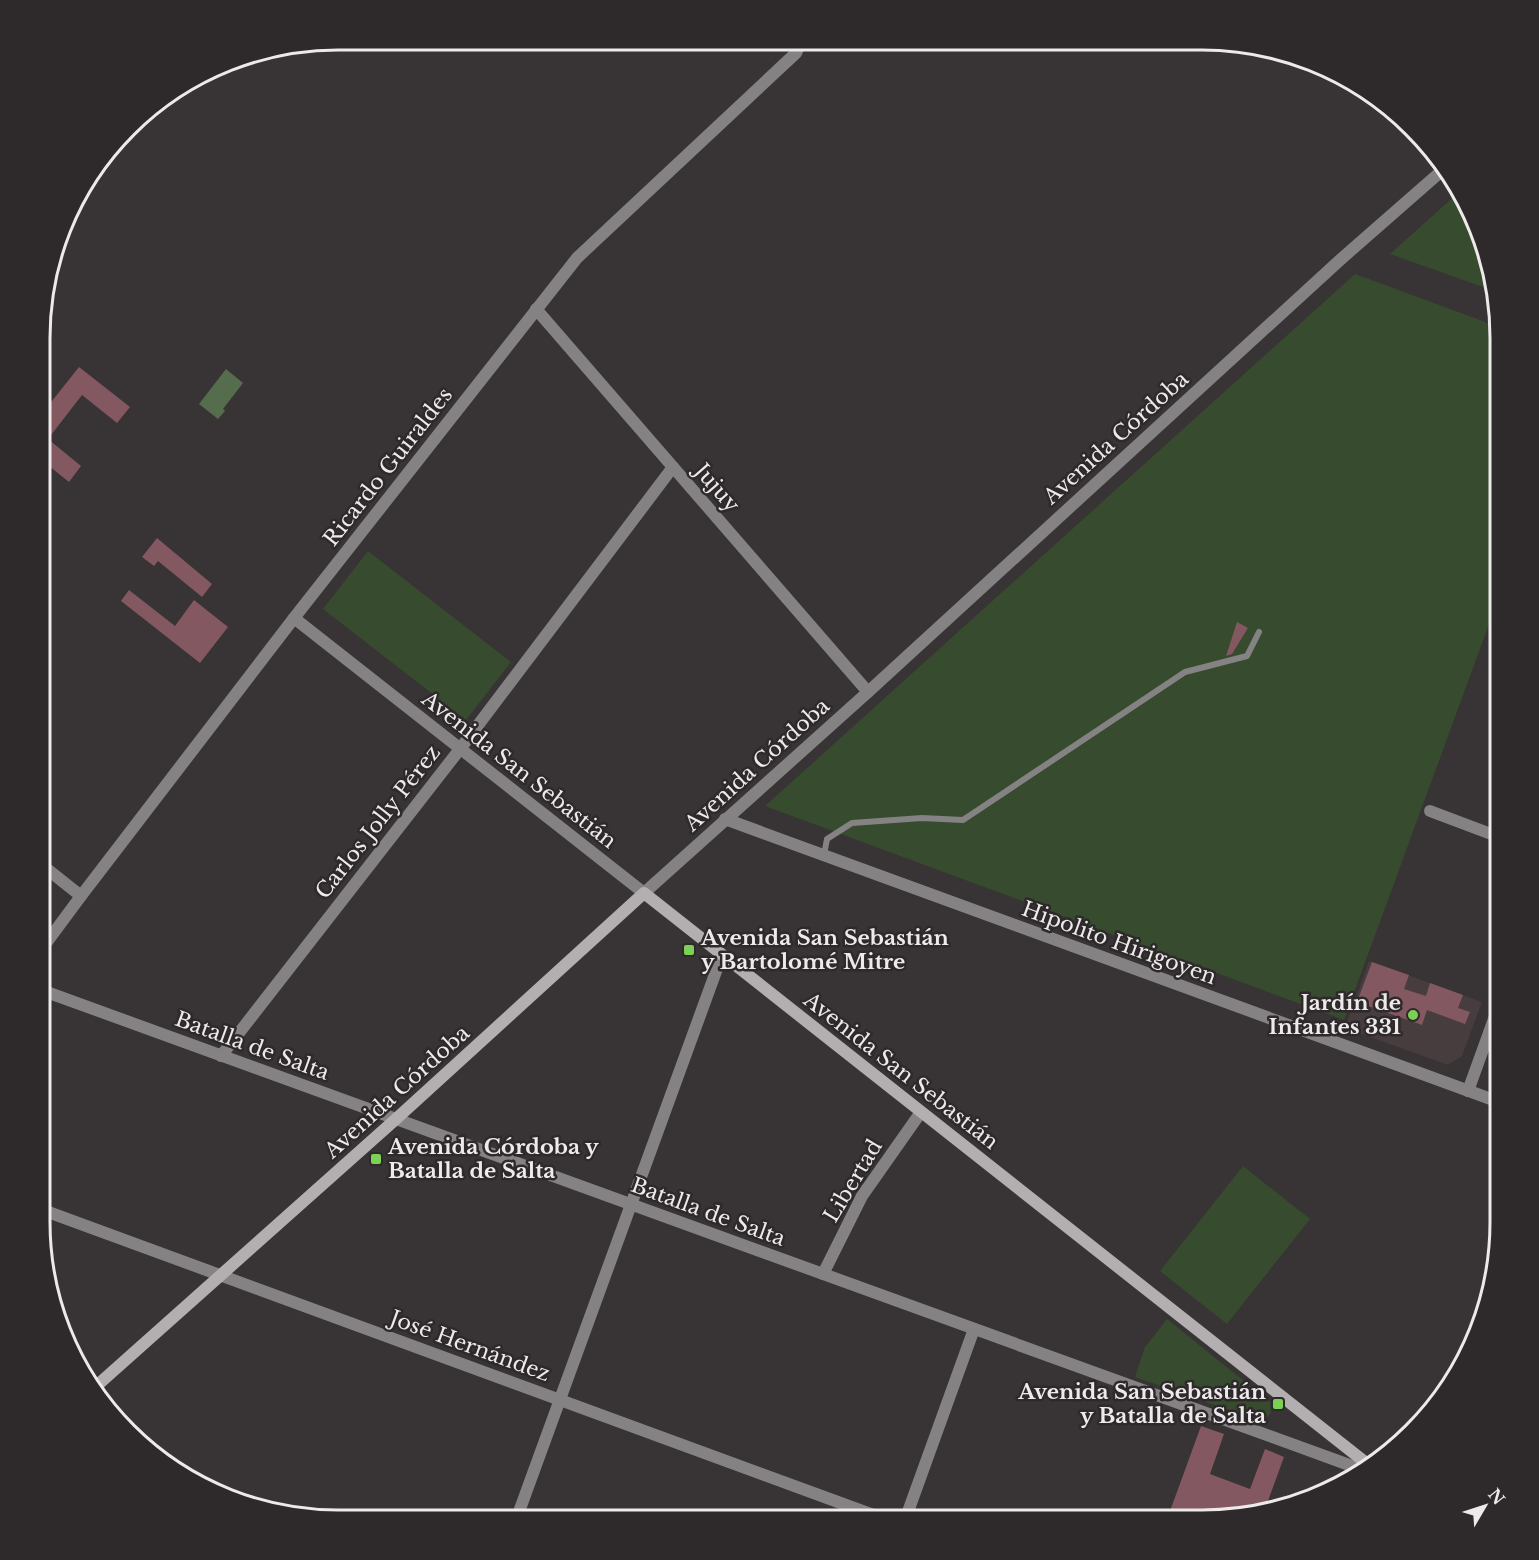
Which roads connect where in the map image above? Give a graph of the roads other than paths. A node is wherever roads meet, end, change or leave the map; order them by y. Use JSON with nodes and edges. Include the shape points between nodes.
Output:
{"nodes":[{"id":1,"x":797,"y":50,"type":"edge"},
{"id":2,"x":1439,"y":174,"type":"edge"},
{"id":3,"x":536,"y":309,"type":"junction"},
{"id":4,"x":672,"y":467,"type":"junction"},
{"id":5,"x":294,"y":618,"type":"junction"},
{"id":6,"x":1259,"y":632,"type":"dead end"},
{"id":7,"x":868,"y":692,"type":"junction"},
{"id":8,"x":460,"y":748,"type":"junction"},
{"id":9,"x":1430,"y":811,"type":"dead end"},
{"id":10,"x":725,"y":819,"type":"junction"},
{"id":11,"x":1490,"y":834,"type":"edge"},
{"id":12,"x":824,"y":855,"type":"junction"},
{"id":13,"x":50,"y":871,"type":"edge"},
{"id":14,"x":644,"y":893,"type":"junction"},
{"id":15,"x":81,"y":896,"type":"junction"},
{"id":16,"x":50,"y":938,"type":"edge"},
{"id":17,"x":722,"y":955,"type":"junction"},
{"id":18,"x":50,"y":993,"type":"edge"},
{"id":19,"x":1490,"y":1030,"type":"edge"},
{"id":20,"x":221,"y":1056,"type":"junction"},
{"id":21,"x":1468,"y":1091,"type":"junction"},
{"id":22,"x":1490,"y":1099,"type":"edge"},
{"id":23,"x":921,"y":1112,"type":"junction"},
{"id":24,"x":396,"y":1119,"type":"junction"},
{"id":25,"x":632,"y":1205,"type":"junction"},
{"id":26,"x":50,"y":1213,"type":"edge"},
{"id":27,"x":823,"y":1274,"type":"junction"},
{"id":28,"x":220,"y":1275,"type":"junction"},
{"id":29,"x":974,"y":1329,"type":"junction"},
{"id":30,"x":99,"y":1384,"type":"edge"},
{"id":31,"x":560,"y":1400,"type":"junction"},
{"id":32,"x":1364,"y":1461,"type":"edge"},
{"id":33,"x":1354,"y":1467,"type":"edge"},
{"id":34,"x":520,"y":1510,"type":"edge"},
{"id":35,"x":860,"y":1510,"type":"edge"},
{"id":36,"x":909,"y":1510,"type":"edge"}],
"edges":[{"from":1,"to":3,"type":"street","name":"Ricardo Guiraldes","via":[[577,258]]},
{"from":2,"to":7,"type":"street","name":"Avenida Córdoba"},
{"from":3,"to":4,"type":"street","name":"Jujuy"},
{"from":3,"to":5,"type":"street","name":"Ricardo Guiraldes"},
{"from":4,"to":7,"type":"street","name":"Jujuy"},
{"from":4,"to":8,"type":"street","name":"Carlos Jolly Pérez"},
{"from":5,"to":8,"type":"street","name":"Avenida San Sebastián"},
{"from":5,"to":15,"type":"street","name":"Ricardo Guiraldes"},
{"from":6,"to":12,"type":"lane","via":[[1247,656],[1185,672],[963,820],[922,818],[852,824],[827,839]]},
{"from":7,"to":10,"type":"street","name":"Avenida Córdoba"},
{"from":8,"to":14,"type":"street","name":"Avenida San Sebastián"},
{"from":8,"to":20,"type":"street","name":"Carlos Jolly Pérez"},
{"from":9,"to":11,"type":"street"},
{"from":10,"to":12,"type":"street","name":"Hipolito Hirigoyen"},
{"from":10,"to":14,"type":"street","name":"Avenida Córdoba"},
{"from":12,"to":21,"type":"street","name":"Hipolito Hirigoyen"},
{"from":13,"to":15,"type":"street"},
{"from":14,"to":17,"type":"street","name":"Avenida San Sebastián"},
{"from":14,"to":24,"type":"street","name":"Avenida Córdoba"},
{"from":15,"to":16,"type":"street","name":"Ricardo Guiraldes"},
{"from":17,"to":23,"type":"street","name":"Avenida San Sebastián"},
{"from":17,"to":25,"type":"street"},
{"from":18,"to":20,"type":"street","name":"Batalla de Salta"},
{"from":19,"to":21,"type":"street"},
{"from":20,"to":24,"type":"street","name":"Batalla de Salta"},
{"from":21,"to":22,"type":"street","name":"Hipolito Hirigoyen"},
{"from":23,"to":27,"type":"street","name":"Libertad","via":[[862,1196]]},
{"from":23,"to":32,"type":"street","name":"Avenida San Sebastián"},
{"from":24,"to":25,"type":"street","name":"Batalla de Salta"},
{"from":24,"to":28,"type":"street","name":"Avenida Córdoba"},
{"from":25,"to":27,"type":"street","name":"Batalla de Salta"},
{"from":25,"to":31,"type":"street"},
{"from":26,"to":28,"type":"street","name":"José Hernández"},
{"from":27,"to":29,"type":"street","name":"Batalla de Salta"},
{"from":28,"to":30,"type":"street","name":"Avenida Córdoba"},
{"from":28,"to":31,"type":"street","name":"José Hernández"},
{"from":29,"to":33,"type":"street","name":"Batalla de Salta"},
{"from":29,"to":36,"type":"street"},
{"from":31,"to":34,"type":"street"},
{"from":31,"to":35,"type":"street","name":"José Hernández"}]}
